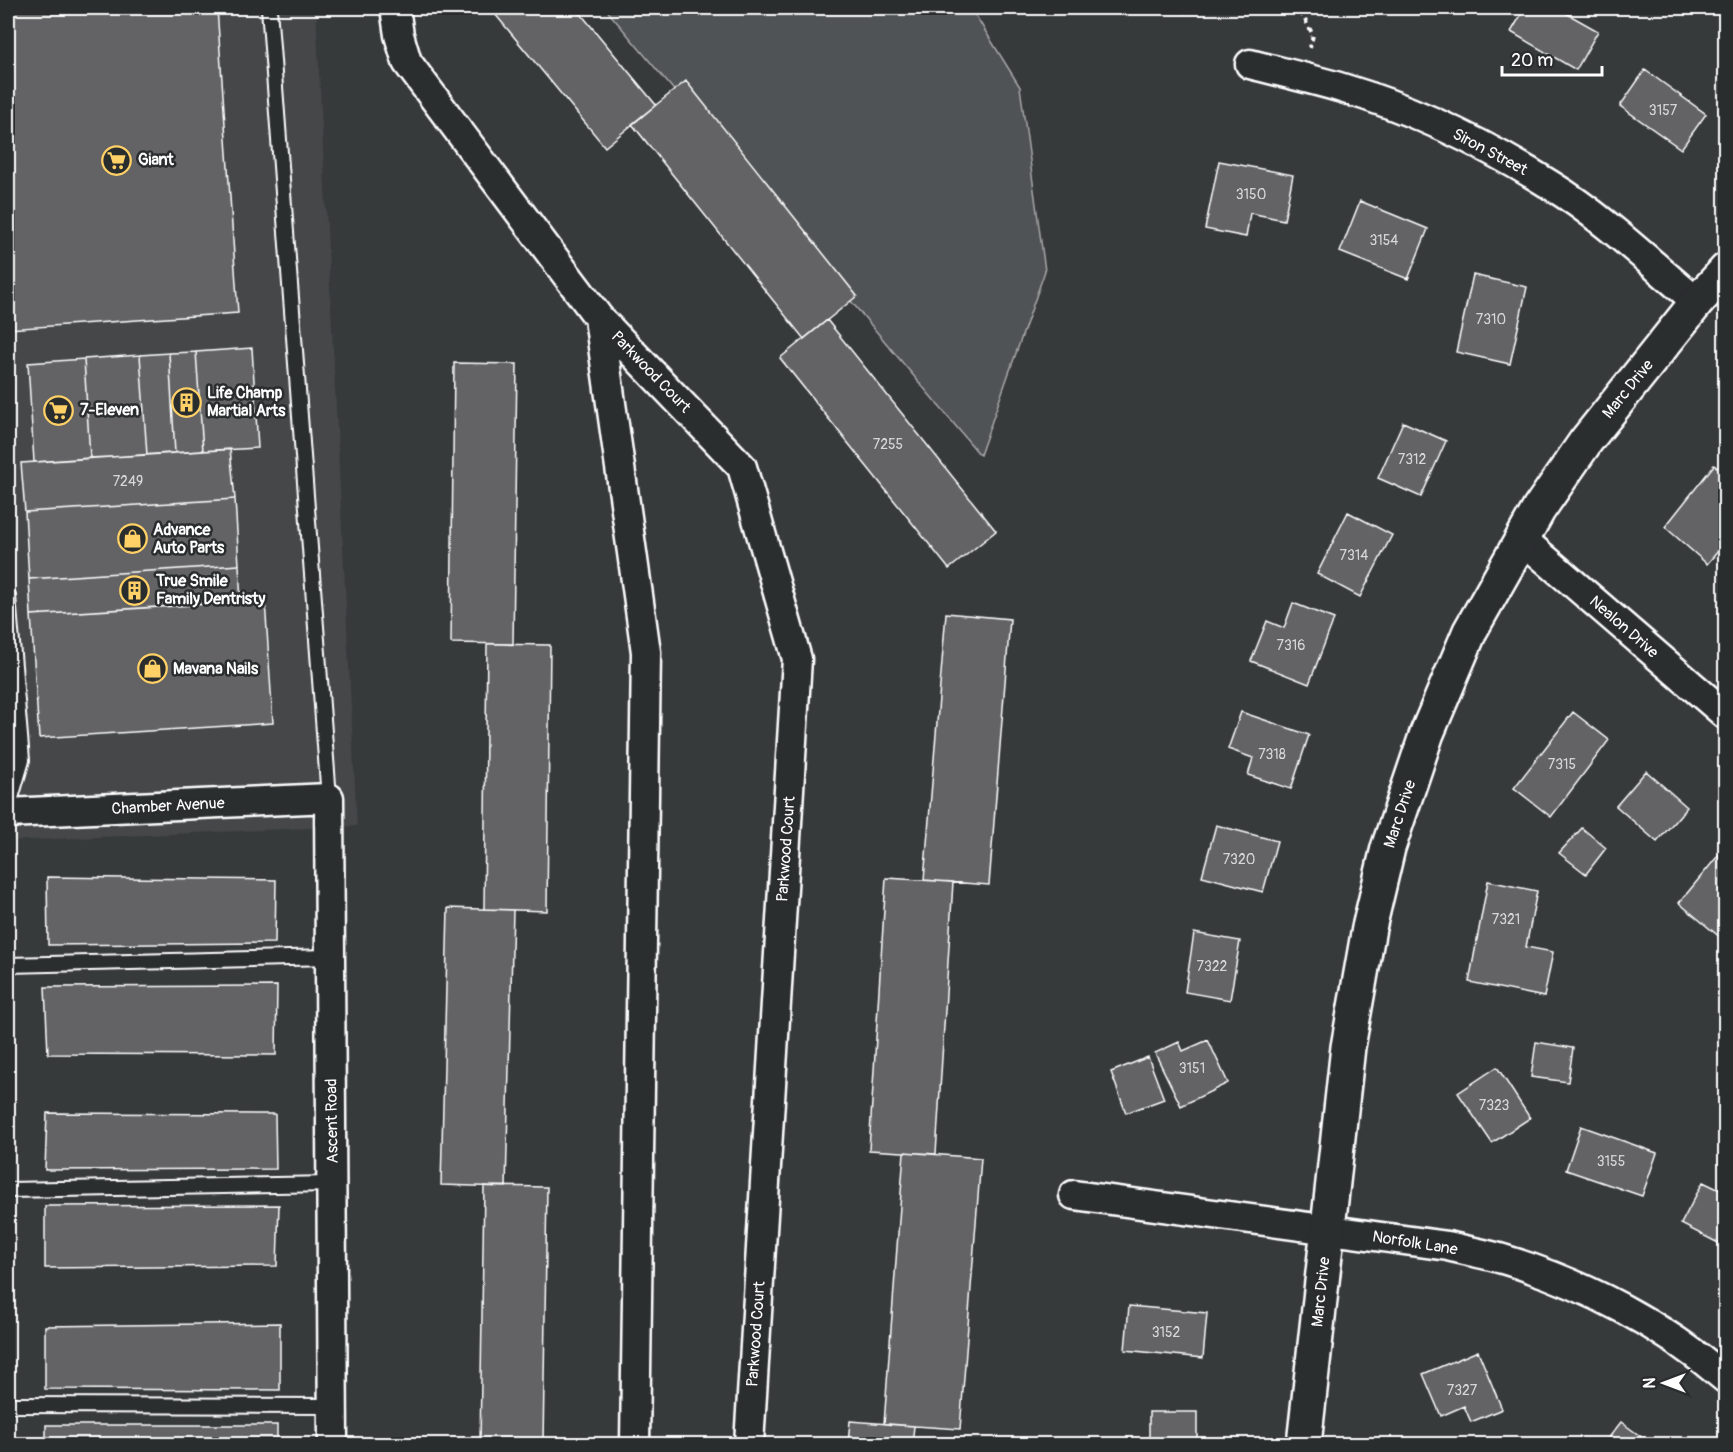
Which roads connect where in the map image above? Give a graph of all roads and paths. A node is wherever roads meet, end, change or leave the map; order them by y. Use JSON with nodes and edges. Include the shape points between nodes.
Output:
{"nodes":[{"id":1,"x":269,"y":8,"type":"edge"},
{"id":2,"x":395,"y":8,"type":"edge"},
{"id":3,"x":1185,"y":8,"type":"edge"},
{"id":4,"x":1197,"y":8,"type":"edge"},
{"id":5,"x":1292,"y":8,"type":"edge"},
{"id":6,"x":1250,"y":64,"type":"dead end"},
{"id":7,"x":1303,"y":78,"type":"junction"},
{"id":8,"x":1725,"y":270,"type":"edge"},
{"id":9,"x":1697,"y":302,"type":"junction"},
{"id":10,"x":599,"y":318,"type":"junction"},
{"id":11,"x":1522,"y":539,"type":"junction"},
{"id":12,"x":8,"y":596,"type":"edge"},
{"id":13,"x":1725,"y":715,"type":"edge"},
{"id":14,"x":329,"y":798,"type":"junction"},
{"id":15,"x":8,"y":808,"type":"edge"},
{"id":16,"x":8,"y":813,"type":"edge"},
{"id":17,"x":331,"y":957,"type":"junction"},
{"id":18,"x":8,"y":965,"type":"edge"},
{"id":19,"x":333,"y":1184,"type":"junction"},
{"id":20,"x":8,"y":1190,"type":"edge"},
{"id":21,"x":1074,"y":1195,"type":"dead end"},
{"id":22,"x":1328,"y":1230,"type":"junction"},
{"id":23,"x":1725,"y":1380,"type":"edge"},
{"id":24,"x":8,"y":1405,"type":"edge"},
{"id":25,"x":333,"y":1406,"type":"junction"},
{"id":26,"x":333,"y":1444,"type":"edge"},
{"id":27,"x":635,"y":1444,"type":"edge"},
{"id":28,"x":749,"y":1444,"type":"edge"},
{"id":29,"x":1304,"y":1444,"type":"edge"}],
"edges":[{"from":1,"to":14,"type":"lane"},
{"from":2,"to":10,"type":"street","name":"Parkwood Court","via":[[407,62]]},
{"from":3,"to":4,"type":"path","via":[[1185,12]]},
{"from":5,"to":7,"type":"path","via":[[1303,16],[1313,35]]},
{"from":6,"to":7,"type":"street","name":"Siron Street"},
{"from":7,"to":9,"type":"street","name":"Siron Street","via":[[1412,113],[1480,144],[1595,217]]},
{"from":8,"to":9,"type":"street","name":"Marc Drive"},
{"from":9,"to":11,"type":"street","name":"Marc Drive","via":[[1586,441]]},
{"from":10,"to":27,"type":"street","name":"Parkwood Court","via":[[646,652]]},
{"from":10,"to":28,"type":"street","name":"Parkwood Court","via":[[742,467],[797,658]]},
{"from":11,"to":13,"type":"street","name":"Nealon Drive"},
{"from":11,"to":22,"type":"street","name":"Marc Drive","via":[[1470,631],[1427,733],[1388,848],[1348,1047]]},
{"from":12,"to":15,"type":"lane","via":[[22,760]]},
{"from":14,"to":16,"type":"street","name":"Chamber Avenue"},
{"from":14,"to":17,"type":"street","name":"Ascent Road"},
{"from":17,"to":18,"type":"lane"},
{"from":17,"to":19,"type":"street","name":"Ascent Road"},
{"from":19,"to":20,"type":"lane"},
{"from":19,"to":25,"type":"street","name":"Ascent Road"},
{"from":21,"to":22,"type":"street","name":"Norfolk Lane"},
{"from":22,"to":23,"type":"street","name":"Norfolk Lane","via":[[1448,1246],[1504,1259],[1564,1280],[1642,1319]]},
{"from":22,"to":29,"type":"street","name":"Marc Drive"},
{"from":24,"to":25,"type":"lane"},
{"from":25,"to":26,"type":"street","name":"Ascent Road"}]}
